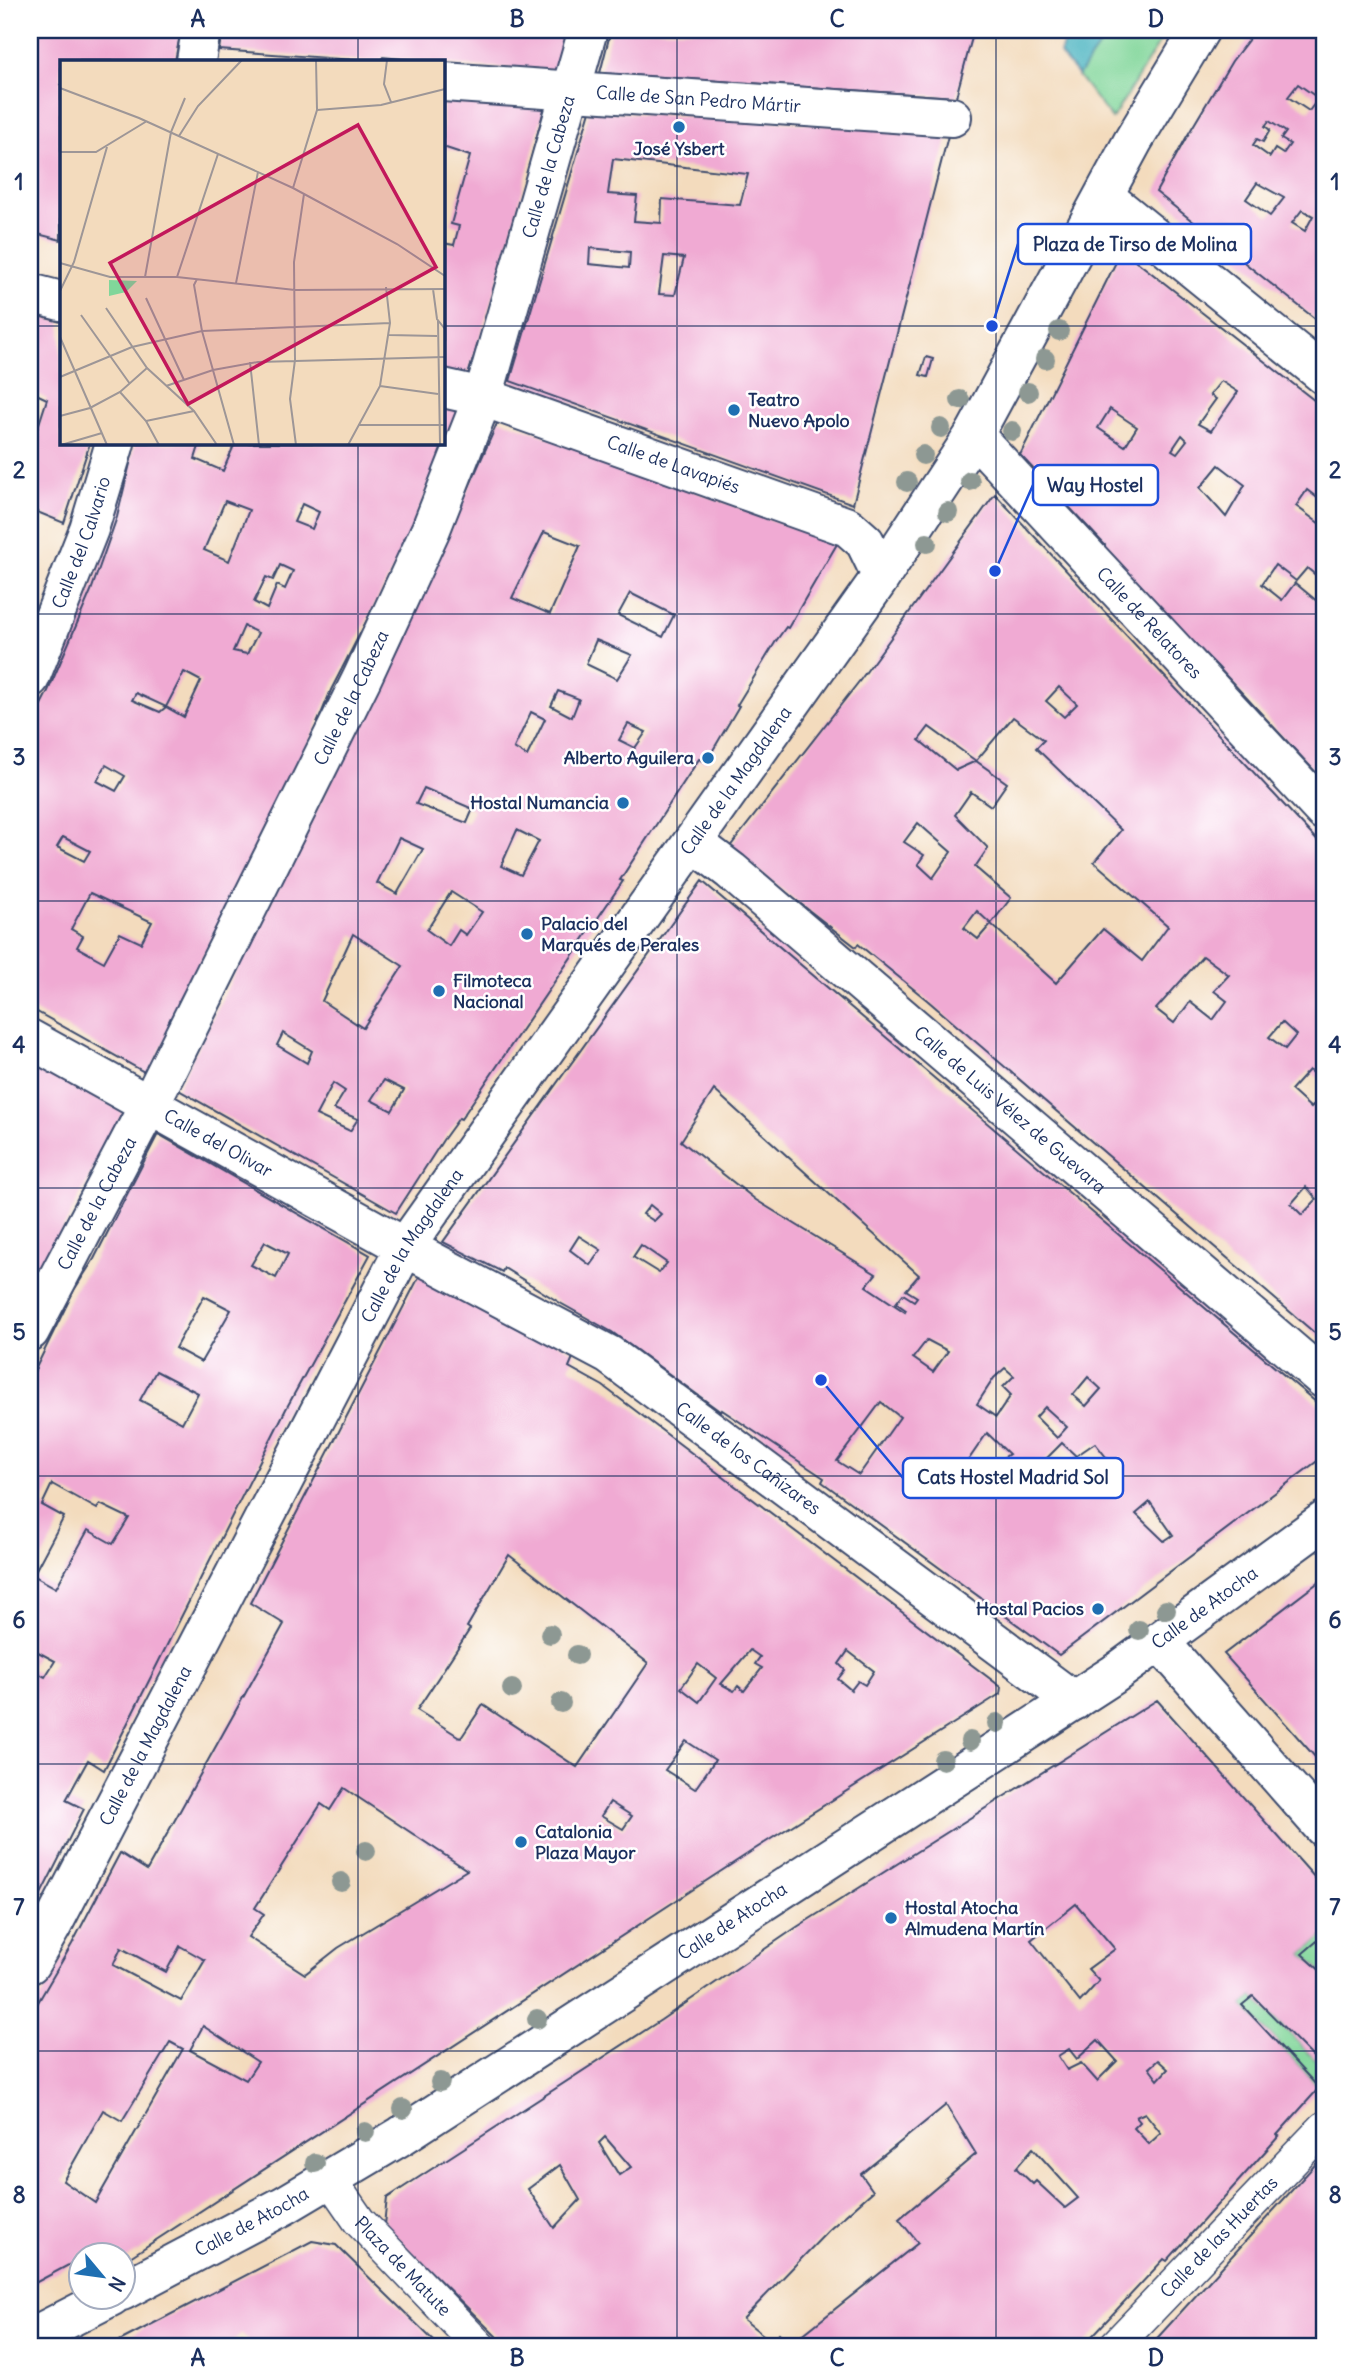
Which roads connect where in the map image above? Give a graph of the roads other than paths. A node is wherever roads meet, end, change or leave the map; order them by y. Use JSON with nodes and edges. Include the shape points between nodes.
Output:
{"nodes":[{"id":1,"x":201,"y":30,"type":"edge"},
{"id":2,"x":588,"y":30,"type":"edge"},
{"id":3,"x":1200,"y":30,"type":"edge"},
{"id":4,"x":196,"y":60,"type":"edge"},
{"id":5,"x":444,"y":82,"type":"edge"},
{"id":6,"x":572,"y":90,"type":"junction"},
{"id":7,"x":952,"y":117,"type":"dead end"},
{"id":8,"x":1105,"y":197,"type":"junction"},
{"id":9,"x":30,"y":293,"type":"edge"},
{"id":10,"x":60,"y":301,"type":"edge"},
{"id":11,"x":1324,"y":375,"type":"edge"},
{"id":12,"x":444,"y":388,"type":"edge"},
{"id":13,"x":483,"y":397,"type":"junction"},
{"id":14,"x":974,"y":435,"type":"junction"},
{"id":15,"x":115,"y":444,"type":"edge"},
{"id":16,"x":879,"y":578,"type":"junction"},
{"id":17,"x":41,"y":619,"type":"edge"},
{"id":18,"x":30,"y":678,"type":"edge"},
{"id":19,"x":1324,"y":811,"type":"edge"},
{"id":20,"x":693,"y":842,"type":"junction"},
{"id":21,"x":30,"y":1039,"type":"edge"},
{"id":22,"x":149,"y":1106,"type":"junction"},
{"id":23,"x":405,"y":1247,"type":"junction"},
{"id":24,"x":30,"y":1331,"type":"edge"},
{"id":25,"x":1324,"y":1379,"type":"edge"},
{"id":26,"x":1324,"y":1521,"type":"edge"},
{"id":27,"x":1160,"y":1642,"type":"junction"},
{"id":28,"x":1073,"y":1701,"type":"junction"},
{"id":29,"x":1324,"y":1828,"type":"edge"},
{"id":30,"x":41,"y":1922,"type":"edge"},
{"id":31,"x":30,"y":1964,"type":"edge"},
{"id":32,"x":1324,"y":2128,"type":"edge"},
{"id":33,"x":330,"y":2179,"type":"junction"},
{"id":34,"x":136,"y":2283,"type":"edge"},
{"id":35,"x":87,"y":2310,"type":"edge"},
{"id":36,"x":30,"y":2339,"type":"edge"},
{"id":37,"x":480,"y":2347,"type":"edge"},
{"id":38,"x":1114,"y":2347,"type":"edge"}],
"edges":[{"from":1,"to":4,"type":"street"},
{"from":2,"to":6,"type":"street","name":"Calle de la Cabeza"},
{"from":3,"to":8,"type":"street","name":"Calle de la Magdalena"},
{"from":5,"to":6,"type":"street","name":"Calle de San Pedro Mártir"},
{"from":6,"to":7,"type":"street","name":"Calle de San Pedro Mártir"},
{"from":6,"to":13,"type":"street","name":"Calle de la Cabeza"},
{"from":8,"to":11,"type":"street"},
{"from":8,"to":14,"type":"street","name":"Calle de la Magdalena"},
{"from":9,"to":10,"type":"street"},
{"from":12,"to":13,"type":"street","name":"Calle de Lavapiés"},
{"from":13,"to":16,"type":"street","name":"Calle de Lavapiés","via":[[849,527],[865,542]]},
{"from":13,"to":22,"type":"street","name":"Calle de la Cabeza","via":[[431,529],[362,678]]},
{"from":14,"to":16,"type":"street","name":"Calle de la Magdalena"},
{"from":14,"to":19,"type":"street","name":"Calle de Relatores"},
{"from":15,"to":17,"type":"street","name":"Calle del Calvario","via":[[89,529]]},
{"from":16,"to":20,"type":"street","name":"Calle de la Magdalena"},
{"from":17,"to":18,"type":"street","name":"Calle del Calvario"},
{"from":20,"to":23,"type":"street","name":"Calle de la Magdalena"},
{"from":20,"to":25,"type":"street","name":"Calle de Luis Vélez de Guevara"},
{"from":21,"to":22,"type":"street","name":"Calle del Olivar"},
{"from":22,"to":23,"type":"street","name":"Calle del Olivar"},
{"from":22,"to":24,"type":"street","name":"Calle de la Cabeza"},
{"from":23,"to":28,"type":"street","name":"Calle de los Cañizares","via":[[609,1355]]},
{"from":23,"to":30,"type":"street","name":"Calle de la Magdalena"},
{"from":26,"to":27,"type":"street","name":"Calle de Atocha"},
{"from":27,"to":28,"type":"street","name":"Calle de Atocha"},
{"from":27,"to":29,"type":"street"},
{"from":28,"to":33,"type":"street","name":"Calle de Atocha"},
{"from":30,"to":31,"type":"street","name":"Calle de la Magdalena"},
{"from":32,"to":38,"type":"street","name":"Calle de las Huertas"},
{"from":33,"to":34,"type":"street","name":"Calle de Atocha"},
{"from":33,"to":37,"type":"street","name":"Plaza de Matute","via":[[359,2221]]},
{"from":35,"to":36,"type":"street"}]}
